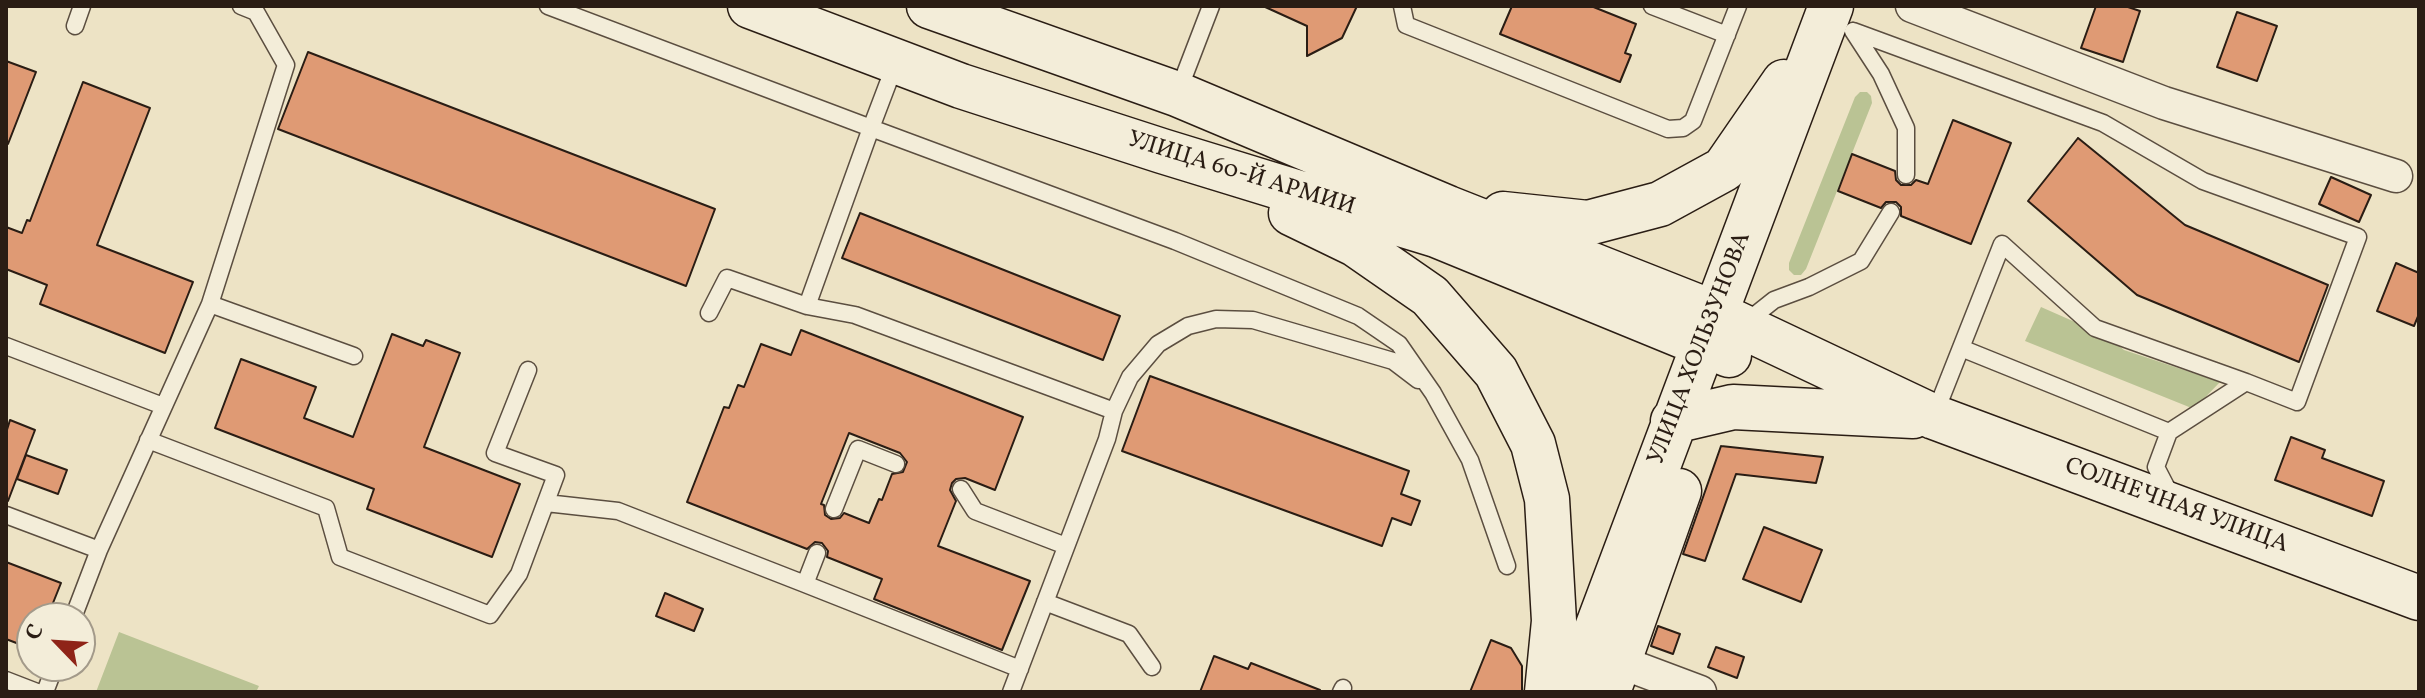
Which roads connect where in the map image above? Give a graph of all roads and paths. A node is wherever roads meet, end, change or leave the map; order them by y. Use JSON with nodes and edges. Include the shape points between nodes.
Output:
{"nodes":[{"id":1,"x":82,"y":6,"type":"edge"},
{"id":2,"x":241,"y":6,"type":"edge"},
{"id":3,"x":548,"y":6,"type":"edge"},
{"id":4,"x":750,"y":6,"type":"edge"},
{"id":5,"x":918,"y":6,"type":"edge"},
{"id":6,"x":929,"y":6,"type":"edge"},
{"id":7,"x":1211,"y":6,"type":"edge"},
{"id":8,"x":1402,"y":6,"type":"edge"},
{"id":9,"x":1652,"y":6,"type":"edge"},
{"id":10,"x":1738,"y":6,"type":"edge"},
{"id":11,"x":1912,"y":6,"type":"edge"},
{"id":12,"x":1842,"y":17,"type":"edge"},
{"id":13,"x":75,"y":26,"type":"dead end"},
{"id":14,"x":1727,"y":35,"type":"junction"},
{"id":15,"x":896,"y":60,"type":"junction"},
{"id":16,"x":1177,"y":94,"type":"junction"},
{"id":17,"x":871,"y":128,"type":"junction"},
{"id":18,"x":1162,"y":151,"type":"junction"},
{"id":19,"x":1906,"y":175,"type":"dead end"},
{"id":20,"x":2402,"y":175,"type":"dead end"},
{"id":21,"x":1448,"y":208,"type":"junction"},
{"id":22,"x":1891,"y":212,"type":"dead end"},
{"id":23,"x":210,"y":304,"type":"junction"},
{"id":24,"x":807,"y":306,"type":"junction"},
{"id":25,"x":709,"y":313,"type":"dead end"},
{"id":26,"x":1722,"y":335,"type":"junction"},
{"id":27,"x":6,"y":346,"type":"edge"},
{"id":28,"x":1961,"y":348,"type":"junction"},
{"id":29,"x":354,"y":356,"type":"dead end"},
{"id":30,"x":528,"y":370,"type":"dead end"},
{"id":31,"x":2246,"y":382,"type":"junction"},
{"id":32,"x":1433,"y":393,"type":"junction"},
{"id":33,"x":163,"y":406,"type":"junction"},
{"id":34,"x":1114,"y":411,"type":"junction"},
{"id":35,"x":1934,"y":417,"type":"junction"},
{"id":36,"x":1689,"y":418,"type":"junction"},
{"id":37,"x":2169,"y":432,"type":"junction"},
{"id":38,"x":148,"y":440,"type":"junction"},
{"id":39,"x":896,"y":464,"type":"dead end"},
{"id":40,"x":961,"y":489,"type":"dead end"},
{"id":41,"x":546,"y":503,"type":"junction"},
{"id":42,"x":2178,"y":508,"type":"junction"},
{"id":43,"x":834,"y":509,"type":"dead end"},
{"id":44,"x":6,"y":515,"type":"edge"},
{"id":45,"x":1066,"y":546,"type":"junction"},
{"id":46,"x":99,"y":550,"type":"junction"},
{"id":47,"x":817,"y":553,"type":"dead end"},
{"id":48,"x":1507,"y":566,"type":"dead end"},
{"id":49,"x":805,"y":584,"type":"junction"},
{"id":50,"x":2419,"y":598,"type":"edge"},
{"id":51,"x":79,"y":602,"type":"edge"},
{"id":52,"x":1045,"y":602,"type":"junction"},
{"id":53,"x":1152,"y":667,"type":"dead end"},
{"id":54,"x":1020,"y":669,"type":"junction"},
{"id":55,"x":1614,"y":677,"type":"edge"},
{"id":56,"x":6,"y":680,"type":"edge"},
{"id":57,"x":37,"y":692,"type":"edge"},
{"id":58,"x":1011,"y":692,"type":"edge"},
{"id":59,"x":1547,"y":692,"type":"edge"},
{"id":60,"x":1573,"y":692,"type":"edge"},
{"id":61,"x":1700,"y":692,"type":"edge"}],
"edges":[{"from":1,"to":13,"type":"lane"},
{"from":2,"to":23,"type":"lane","via":[[256,12],[286,65]]},
{"from":3,"to":17,"type":"lane"},
{"from":4,"to":15,"type":"main road","name":"УЛИЦА 60-Й АРМИИ"},
{"from":5,"to":15,"type":"main road"},
{"from":6,"to":16,"type":"main road","name":"УЛИЦА 60-Й АРМИИ"},
{"from":7,"to":16,"type":"lane"},
{"from":8,"to":14,"type":"lane","via":[[1406,25],[1668,129],[1693,121]]},
{"from":9,"to":14,"type":"lane"},
{"from":10,"to":14,"type":"lane"},
{"from":11,"to":20,"type":"street","via":[[2164,103]]},
{"from":12,"to":19,"type":"lane","via":[[1881,74],[1906,128]]},
{"from":12,"to":21,"type":"main road","via":[[1724,169],[1660,204],[1588,223]]},
{"from":12,"to":26,"type":"main road","name":"УЛИЦА ХОЛЬЗУНОВА"},
{"from":12,"to":31,"type":"lane","via":[[2103,123],[2203,181],[2358,237],[2297,402]]},
{"from":15,"to":17,"type":"lane"},
{"from":15,"to":18,"type":"main road","name":"УЛИЦА 60-Й АРМИИ"},
{"from":16,"to":21,"type":"main road","name":"УЛИЦА 60-Й АРМИИ"},
{"from":17,"to":24,"type":"lane"},
{"from":17,"to":32,"type":"lane","via":[[1175,241],[1358,316],[1399,344]]},
{"from":18,"to":26,"type":"main road","name":"УЛИЦА 60-Й АРМИИ","via":[[1436,235]]},
{"from":18,"to":59,"type":"main road","via":[[1355,244],[1430,296],[1496,372],[1533,444],[1547,499],[1554,621]]},
{"from":21,"to":26,"type":"main road","name":"УЛИЦА 60-Й АРМИИ"},
{"from":22,"to":26,"type":"lane","via":[[1861,261],[1774,300]]},
{"from":23,"to":29,"type":"lane"},
{"from":23,"to":33,"type":"lane"},
{"from":24,"to":25,"type":"lane","via":[[727,278]]},
{"from":24,"to":34,"type":"lane","via":[[855,315]]},
{"from":26,"to":35,"type":"main road","name":"СОЛНЕЧНАЯ УЛИЦА"},
{"from":26,"to":36,"type":"main road","name":"УЛИЦА ХОЛЬЗУНОВА"},
{"from":27,"to":33,"type":"lane"},
{"from":28,"to":31,"type":"lane","via":[[2002,244],[2095,328]]},
{"from":28,"to":35,"type":"lane"},
{"from":28,"to":37,"type":"lane"},
{"from":30,"to":41,"type":"lane","via":[[495,453],[556,475]]},
{"from":31,"to":37,"type":"lane"},
{"from":32,"to":34,"type":"lane","via":[[1393,361],[1253,320],[1216,319],[1188,326],[1158,344],[1130,377]]},
{"from":32,"to":48,"type":"lane","via":[[1470,460]]},
{"from":33,"to":38,"type":"lane"},
{"from":34,"to":45,"type":"lane"},
{"from":35,"to":36,"type":"main road","name":"СОЛНЕЧНАЯ УЛИЦА","via":[[1733,407]]},
{"from":35,"to":42,"type":"main road","name":"СОЛНЕЧНАЯ УЛИЦА"},
{"from":36,"to":55,"type":"main road","name":"УЛИЦА ХОЛЬЗУНОВА"},
{"from":36,"to":60,"type":"main road","name":"УЛИЦА ХОЛЬЗУНОВА"},
{"from":37,"to":42,"type":"lane","via":[[2156,467]]},
{"from":38,"to":41,"type":"lane","via":[[326,508],[340,557],[490,615],[519,574]]},
{"from":38,"to":46,"type":"lane"},
{"from":39,"to":43,"type":"lane","via":[[858,449]]},
{"from":40,"to":45,"type":"lane","via":[[975,511]]},
{"from":41,"to":49,"type":"lane","via":[[618,511]]},
{"from":42,"to":50,"type":"main road","name":"СОЛНЕЧНАЯ УЛИЦА"},
{"from":44,"to":46,"type":"lane"},
{"from":45,"to":52,"type":"lane"},
{"from":46,"to":51,"type":"lane"},
{"from":47,"to":49,"type":"lane"},
{"from":49,"to":54,"type":"lane"},
{"from":52,"to":53,"type":"lane","via":[[1129,634]]},
{"from":52,"to":54,"type":"lane"},
{"from":54,"to":58,"type":"lane"},
{"from":55,"to":61,"type":"street"},
{"from":56,"to":57,"type":"lane"}]}
